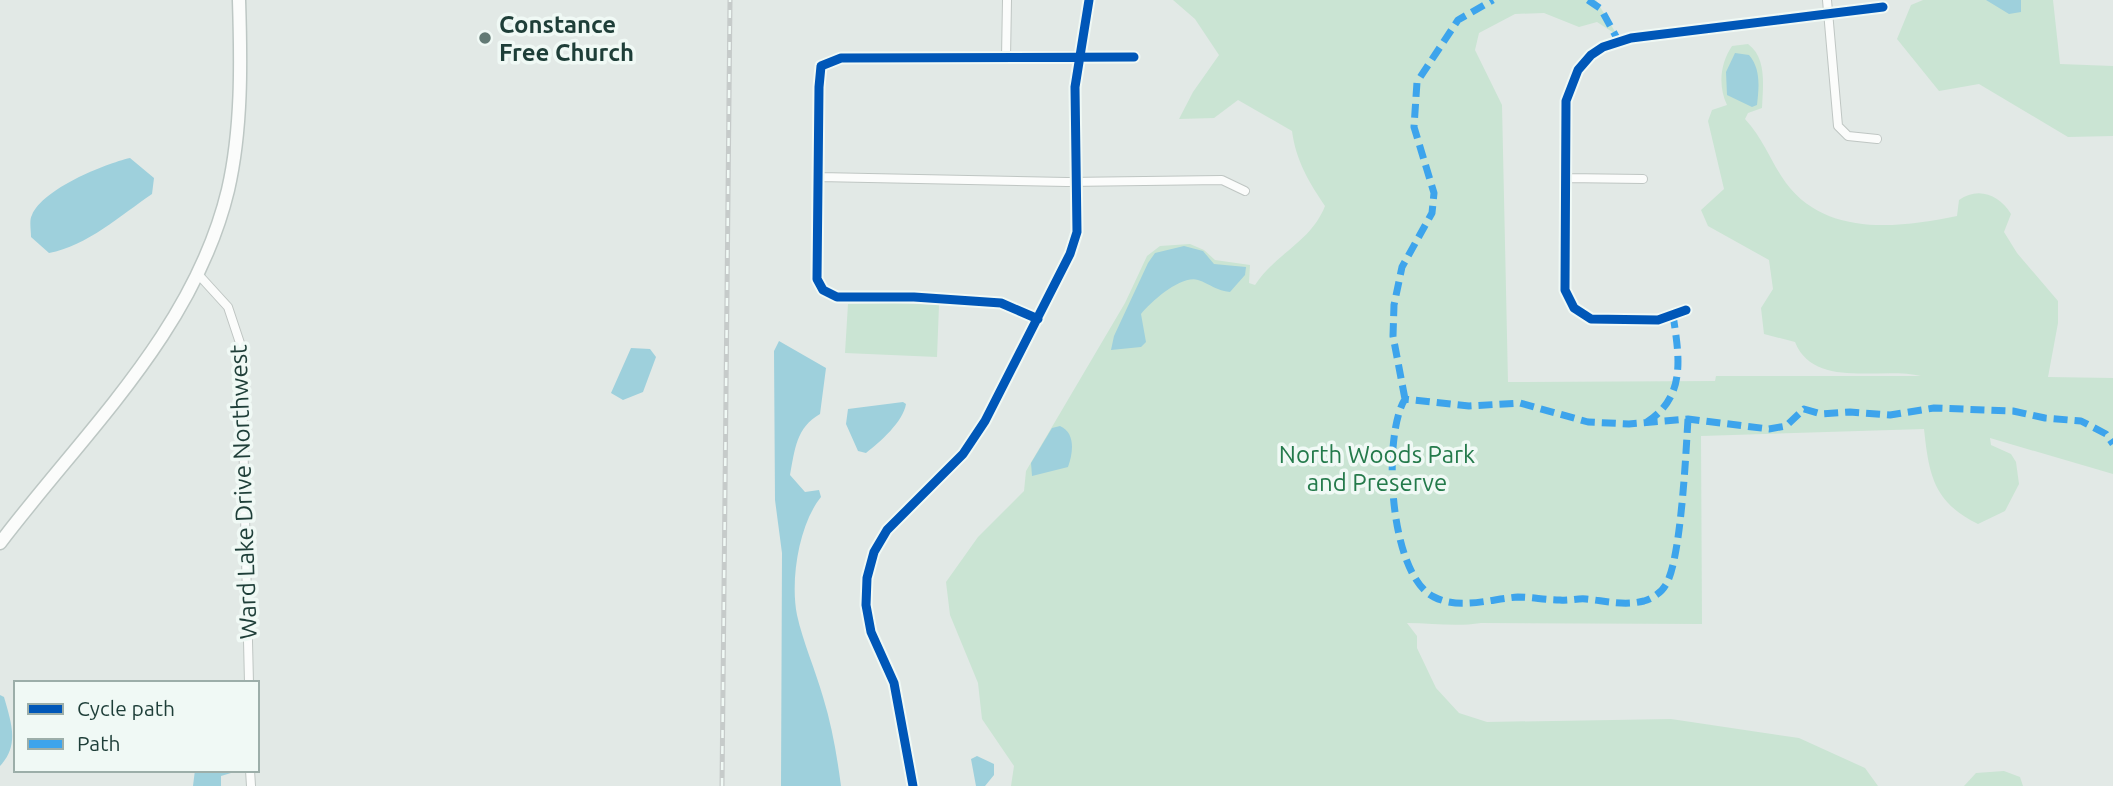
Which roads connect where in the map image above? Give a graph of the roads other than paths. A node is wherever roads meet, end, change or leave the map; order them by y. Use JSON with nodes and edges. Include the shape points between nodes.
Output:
{"nodes":[{"id":1,"x":239,"y":0,"type":"edge"},
{"id":2,"x":1007,"y":0,"type":"edge"},
{"id":3,"x":1089,"y":0,"type":"edge"},
{"id":4,"x":1827,"y":0,"type":"edge"},
{"id":5,"x":1883,"y":7,"type":"dead end"},
{"id":6,"x":1829,"y":15,"type":"junction"},
{"id":7,"x":1134,"y":57,"type":"dead end"},
{"id":8,"x":1006,"y":58,"type":"junction"},
{"id":9,"x":1079,"y":58,"type":"junction"},
{"id":10,"x":1877,"y":139,"type":"dead end"},
{"id":11,"x":819,"y":177,"type":"junction"},
{"id":12,"x":1565,"y":177,"type":"junction"},
{"id":13,"x":1643,"y":179,"type":"dead end"},
{"id":14,"x":1077,"y":182,"type":"junction"},
{"id":15,"x":1245,"y":191,"type":"dead end"},
{"id":16,"x":197,"y":273,"type":"junction"},
{"id":17,"x":1686,"y":310,"type":"dead end"},
{"id":18,"x":1038,"y":319,"type":"junction"},
{"id":19,"x":0,"y":543,"type":"edge"},
{"id":20,"x":249,"y":681,"type":"edge"},
{"id":21,"x":913,"y":786,"type":"edge"}],
"edges":[{"from":1,"to":16,"type":"main road","via":[[235,146],[215,233]]},
{"from":2,"to":8,"type":"street"},
{"from":3,"to":9,"type":"street"},
{"from":4,"to":6,"type":"street"},
{"from":5,"to":6,"type":"street"},
{"from":6,"to":10,"type":"street","via":[[1836,118],[1843,134]]},
{"from":6,"to":12,"type":"street","via":[[1631,38],[1603,47],[1578,70],[1568,91]]},
{"from":7,"to":9,"type":"street"},
{"from":8,"to":9,"type":"street"},
{"from":8,"to":11,"type":"street","via":[[841,58],[827,62],[821,66],[818,87]]},
{"from":9,"to":14,"type":"street","via":[[1075,87]]},
{"from":11,"to":14,"type":"street"},
{"from":11,"to":18,"type":"street","via":[[817,279],[823,290],[837,297],[1001,303]]},
{"from":12,"to":13,"type":"street"},
{"from":12,"to":17,"type":"street","via":[[1565,290],[1574,308],[1591,319],[1623,321],[1658,320]]},
{"from":14,"to":15,"type":"street","via":[[1222,180]]},
{"from":14,"to":18,"type":"street","via":[[1074,243]]},
{"from":16,"to":19,"type":"main road","via":[[159,344]]},
{"from":16,"to":20,"type":"street","name":"Ward Lake Drive Northwest","via":[[228,307],[242,346]]},
{"from":18,"to":21,"type":"street","via":[[985,421],[963,454],[887,530],[874,552],[867,578],[866,605],[894,683]]}]}
